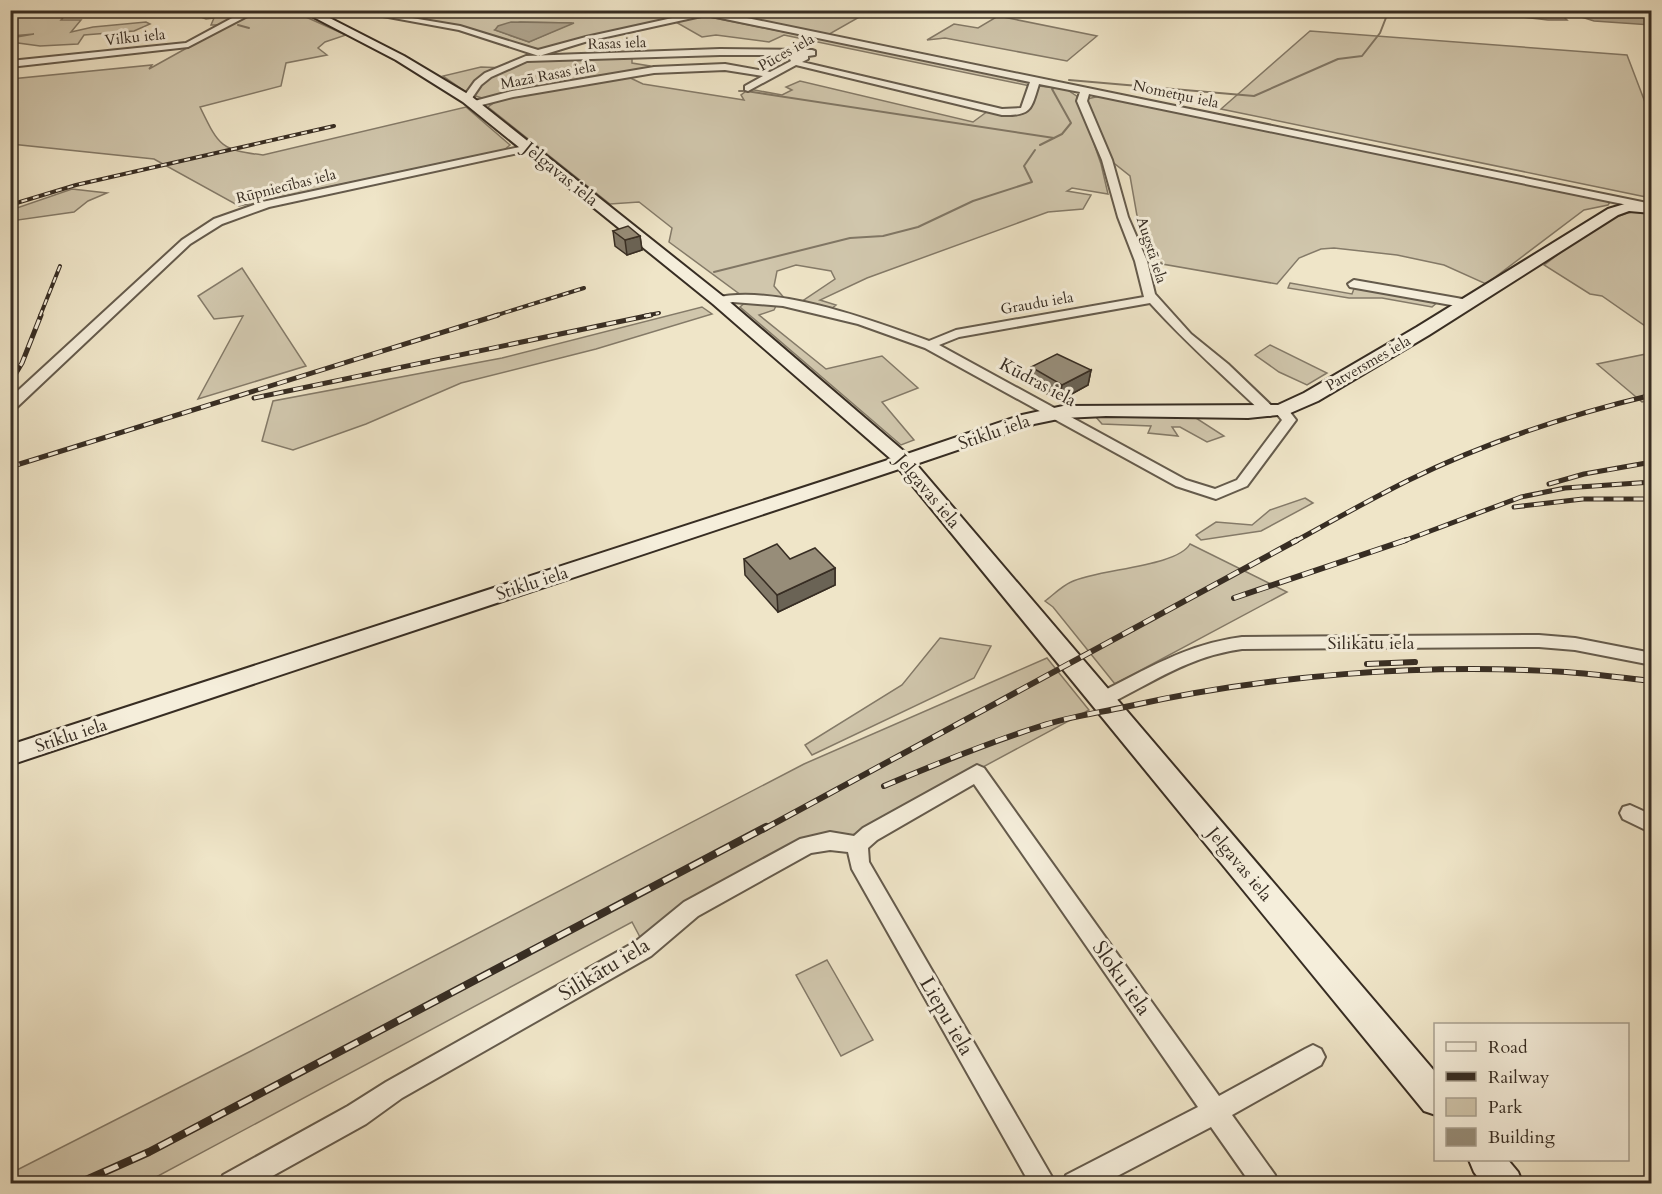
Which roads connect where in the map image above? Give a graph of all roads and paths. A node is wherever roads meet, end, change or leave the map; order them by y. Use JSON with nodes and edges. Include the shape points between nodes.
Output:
{"nodes":[{"id":1,"x":255,"y":10,"type":"edge"},
{"id":2,"x":305,"y":10,"type":"edge"},
{"id":3,"x":694,"y":10,"type":"edge"},
{"id":4,"x":704,"y":13,"type":"junction"},
{"id":5,"x":376,"y":14,"type":"dead end"},
{"id":6,"x":837,"y":40,"type":"junction"},
{"id":7,"x":539,"y":53,"type":"junction"},
{"id":8,"x":782,"y":53,"type":"junction"},
{"id":9,"x":812,"y":53,"type":"junction"},
{"id":10,"x":526,"y":59,"type":"junction"},
{"id":11,"x":796,"y":63,"type":"junction"},
{"id":12,"x":10,"y":64,"type":"edge"},
{"id":13,"x":771,"y":75,"type":"junction"},
{"id":14,"x":1035,"y":81,"type":"junction"},
{"id":15,"x":748,"y":88,"type":"dead end"},
{"id":16,"x":1085,"y":91,"type":"junction"},
{"id":17,"x":470,"y":102,"type":"junction"},
{"id":18,"x":529,"y":148,"type":"junction"},
{"id":19,"x":1652,"y":208,"type":"edge"},
{"id":20,"x":1354,"y":284,"type":"dead end"},
{"id":21,"x":1152,"y":299,"type":"junction"},
{"id":22,"x":719,"y":301,"type":"junction"},
{"id":23,"x":1468,"y":303,"type":"junction"},
{"id":24,"x":929,"y":345,"type":"junction"},
{"id":25,"x":10,"y":406,"type":"edge"},
{"id":26,"x":1275,"y":411,"type":"junction"},
{"id":27,"x":1054,"y":413,"type":"junction"},
{"id":28,"x":902,"y":461,"type":"junction"},
{"id":29,"x":1652,"y":659,"type":"edge"},
{"id":30,"x":1103,"y":699,"type":"junction"},
{"id":31,"x":10,"y":755,"type":"edge"},
{"id":32,"x":1630,"y":813,"type":"dead end"},
{"id":33,"x":1652,"y":825,"type":"edge"},
{"id":34,"x":858,"y":845,"type":"junction"},
{"id":35,"x":1313,"y":1057,"type":"dead end"},
{"id":36,"x":1434,"y":1097,"type":"edge"},
{"id":37,"x":1216,"y":1111,"type":"junction"},
{"id":38,"x":1487,"y":1161,"type":"edge"},
{"id":39,"x":232,"y":1184,"type":"edge"},
{"id":40,"x":1044,"y":1184,"type":"edge"},
{"id":41,"x":1075,"y":1184,"type":"edge"},
{"id":42,"x":1266,"y":1184,"type":"edge"},
{"id":43,"x":1506,"y":1184,"type":"edge"}],
"edges":[{"from":1,"to":12,"type":"street","name":"Vilku iela","via":[[188,45]]},
{"from":2,"to":17,"type":"street","name":"Jelgavas iela","via":[[400,58]]},
{"from":3,"to":4,"type":"street","name":"Nometņu iela"},
{"from":4,"to":6,"type":"street","name":"Nometņu iela"},
{"from":4,"to":7,"type":"street"},
{"from":5,"to":7,"type":"street","via":[[460,28]]},
{"from":6,"to":9,"type":"street","name":"Pūces iela"},
{"from":6,"to":14,"type":"street","name":"Nometņu iela"},
{"from":7,"to":10,"type":"street"},
{"from":8,"to":9,"type":"street","name":"Rasas iela"},
{"from":8,"to":10,"type":"street","name":"Rasas iela"},
{"from":8,"to":11,"type":"street","via":[[794,57]]},
{"from":9,"to":11,"type":"street","name":"Pūces iela"},
{"from":10,"to":17,"type":"street","name":"Rasas iela","via":[[488,75],[478,83]]},
{"from":11,"to":13,"type":"street","name":"Pūces iela"},
{"from":11,"to":14,"type":"street","via":[[1013,113],[1028,108]]},
{"from":13,"to":15,"type":"street","name":"Pūces iela"},
{"from":13,"to":17,"type":"street","name":"Mazā Rasas iela","via":[[725,67],[654,70]]},
{"from":14,"to":16,"type":"street","name":"Nometņu iela"},
{"from":16,"to":19,"type":"street","name":"Nometņu iela"},
{"from":16,"to":21,"type":"street","name":"Augstā iela","via":[[1082,101],[1107,160]]},
{"from":17,"to":18,"type":"street","name":"Jelgavas iela"},
{"from":18,"to":22,"type":"street","name":"Jelgavas iela"},
{"from":18,"to":25,"type":"street","name":"Rūpniecības iela","via":[[278,201],[216,222],[186,242]]},
{"from":19,"to":23,"type":"street","name":"Patversmes iela","via":[[1628,207],[1612,212]]},
{"from":20,"to":23,"type":"street"},
{"from":21,"to":24,"type":"street","name":"Graudu iela","via":[[956,334]]},
{"from":21,"to":26,"type":"street","name":"Augstā iela","via":[[1187,337]]},
{"from":22,"to":24,"type":"street","name":"Kūdras iela","via":[[734,298],[783,302],[862,321]]},
{"from":22,"to":28,"type":"street","name":"Jelgavas iela","via":[[893,449]]},
{"from":23,"to":26,"type":"street","name":"Patversmes iela","via":[[1311,397]]},
{"from":24,"to":27,"type":"street","name":"Kūdras iela"},
{"from":26,"to":27,"type":"street","name":"Patversmes iela"},
{"from":26,"to":27,"type":"street","name":"Kūdras iela","via":[[1289,420],[1242,483],[1216,494],[1181,483]]},
{"from":27,"to":28,"type":"street","name":"Stiklu iela"},
{"from":28,"to":30,"type":"street","name":"Jelgavas iela"},
{"from":28,"to":31,"type":"street","name":"Stiklu iela"},
{"from":29,"to":30,"type":"street","name":"Silikātu iela","via":[[1539,641],[1220,644],[1190,653]]},
{"from":30,"to":36,"type":"street","name":"Jelgavas iela"},
{"from":32,"to":33,"type":"street"},
{"from":34,"to":37,"type":"street","name":"Sloku iela","via":[[870,834],[976,773]]},
{"from":34,"to":39,"type":"street","name":"Silikātu iela","via":[[830,841],[807,845],[691,909],[643,949]]},
{"from":34,"to":40,"type":"street","name":"Liepu iela","via":[[859,862]]},
{"from":35,"to":37,"type":"street"},
{"from":37,"to":41,"type":"street"},
{"from":37,"to":42,"type":"street","name":"Sloku iela"},
{"from":38,"to":43,"type":"street"}]}
